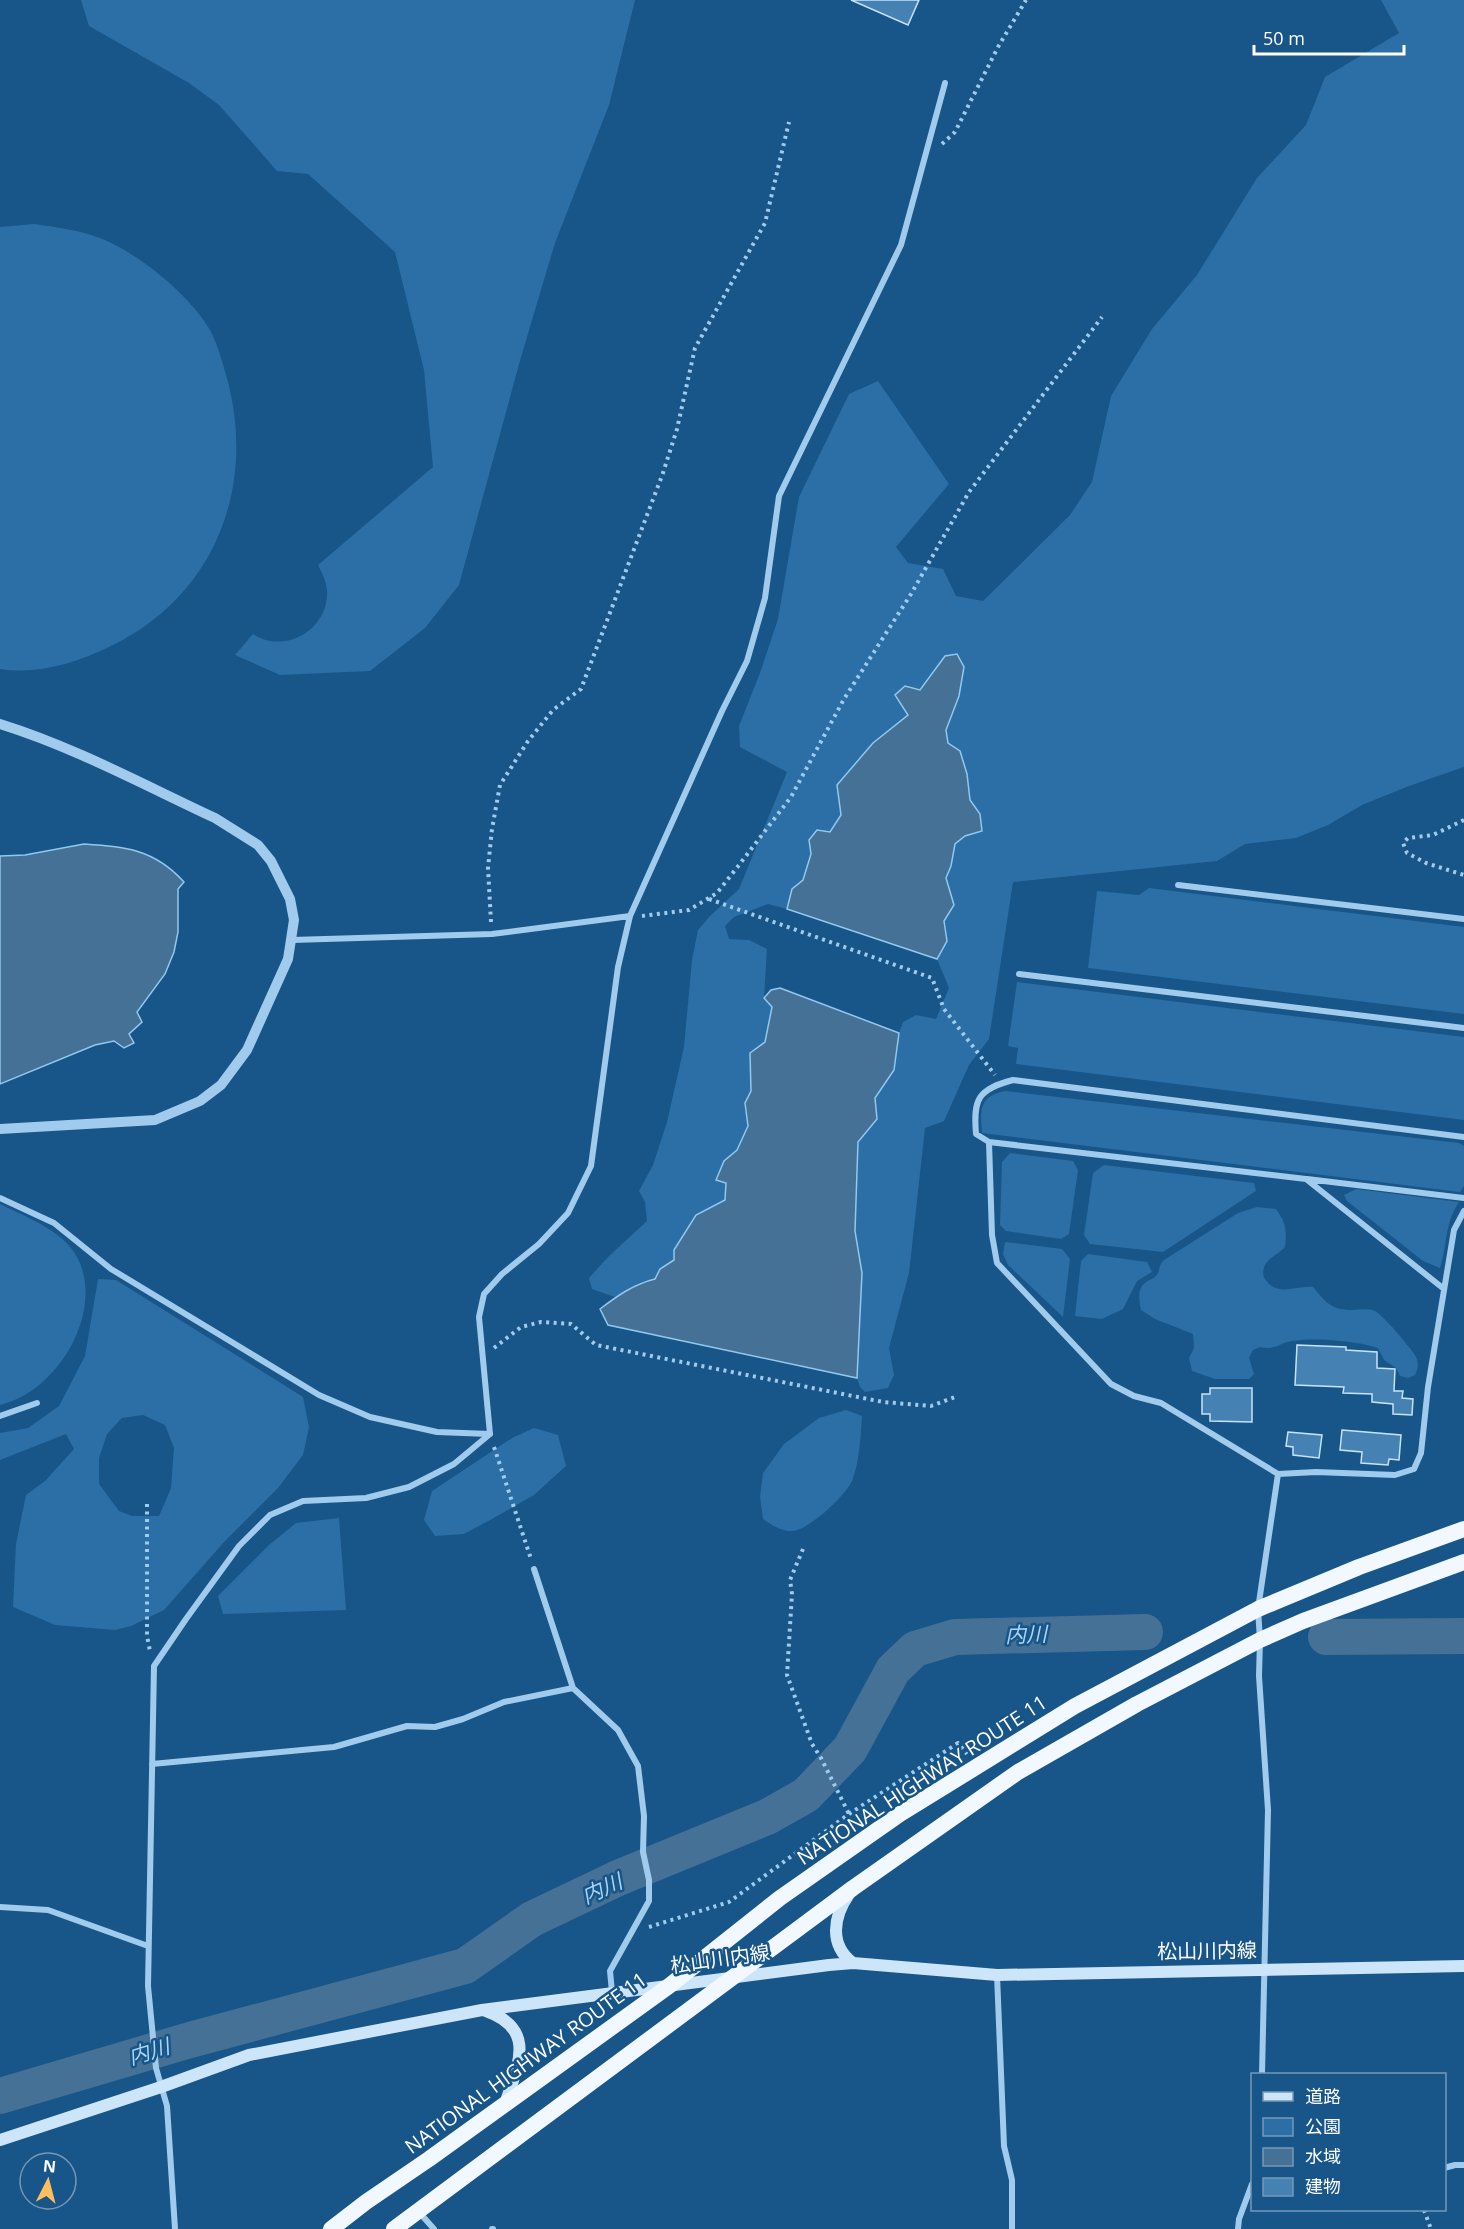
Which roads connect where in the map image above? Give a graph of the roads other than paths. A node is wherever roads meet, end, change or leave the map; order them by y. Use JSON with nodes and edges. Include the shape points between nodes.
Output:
{"nodes":[{"id":1,"x":945,"y":82,"type":"dead end"},
{"id":2,"x":0,"y":724,"type":"edge"},
{"id":3,"x":1178,"y":885,"type":"dead end"},
{"id":4,"x":630,"y":916,"type":"junction"},
{"id":5,"x":1464,"y":919,"type":"edge"},
{"id":6,"x":292,"y":940,"type":"junction"},
{"id":7,"x":1019,"y":974,"type":"dead end"},
{"id":8,"x":1464,"y":1028,"type":"edge"},
{"id":9,"x":0,"y":1129,"type":"edge"},
{"id":10,"x":1464,"y":1137,"type":"edge"},
{"id":11,"x":988,"y":1142,"type":"junction"},
{"id":12,"x":1306,"y":1179,"type":"junction"},
{"id":13,"x":0,"y":1198,"type":"edge"},
{"id":14,"x":1464,"y":1198,"type":"edge"},
{"id":15,"x":1464,"y":1211,"type":"edge"},
{"id":16,"x":1444,"y":1289,"type":"junction"},
{"id":17,"x":37,"y":1403,"type":"dead end"},
{"id":18,"x":0,"y":1416,"type":"edge"},
{"id":19,"x":490,"y":1434,"type":"junction"},
{"id":20,"x":1278,"y":1474,"type":"junction"},
{"id":21,"x":1464,"y":1529,"type":"edge"},
{"id":22,"x":1464,"y":1562,"type":"edge"},
{"id":23,"x":534,"y":1569,"type":"road end"},
{"id":24,"x":1258,"y":1609,"type":"junction"},
{"id":25,"x":1260,"y":1640,"type":"junction"},
{"id":26,"x":573,"y":1688,"type":"junction"},
{"id":27,"x":152,"y":1764,"type":"junction"},
{"id":28,"x":853,"y":1888,"type":"junction"},
{"id":29,"x":0,"y":1907,"type":"edge"},
{"id":30,"x":148,"y":1946,"type":"junction"},
{"id":31,"x":854,"y":1963,"type":"junction"},
{"id":32,"x":1464,"y":1966,"type":"edge"},
{"id":33,"x":1263,"y":1970,"type":"junction"},
{"id":34,"x":997,"y":1975,"type":"junction"},
{"id":35,"x":735,"y":1976,"type":"junction"},
{"id":36,"x":669,"y":1986,"type":"junction"},
{"id":37,"x":612,"y":1992,"type":"junction"},
{"id":38,"x":482,"y":2010,"type":"junction"},
{"id":39,"x":1262,"y":2073,"type":"edge"},
{"id":40,"x":161,"y":2087,"type":"junction"},
{"id":41,"x":504,"y":2104,"type":"junction"},
{"id":42,"x":0,"y":2140,"type":"edge"},
{"id":43,"x":1464,"y":2165,"type":"edge"},
{"id":44,"x":1446,"y":2168,"type":"edge"},
{"id":45,"x":1251,"y":2187,"type":"edge"},
{"id":46,"x":418,"y":2211,"type":"junction"},
{"id":47,"x":175,"y":2229,"type":"edge"},
{"id":48,"x":331,"y":2229,"type":"edge"},
{"id":49,"x":394,"y":2229,"type":"edge"},
{"id":50,"x":434,"y":2229,"type":"edge"},
{"id":51,"x":1012,"y":2229,"type":"edge"},
{"id":52,"x":1238,"y":2229,"type":"edge"}],
"edges":[{"from":1,"to":4,"type":"street","via":[[901,245],[779,496],[765,598],[747,661]]},
{"from":2,"to":6,"type":"street","via":[[215,818],[258,845],[271,861],[290,899]]},
{"from":3,"to":5,"type":"street"},
{"from":4,"to":6,"type":"street","via":[[492,934]]},
{"from":4,"to":19,"type":"street","via":[[618,967],[591,1166],[568,1213],[484,1294],[479,1317]]},
{"from":6,"to":9,"type":"street","via":[[288,959],[247,1050],[221,1085],[200,1101],[155,1120]]},
{"from":7,"to":8,"type":"street"},
{"from":10,"to":11,"type":"street","via":[[1013,1080],[994,1085],[981,1096],[974,1112],[976,1134]]},
{"from":11,"to":12,"type":"street"},
{"from":11,"to":20,"type":"street","via":[[997,1263],[1111,1384],[1134,1396],[1161,1403]]},
{"from":12,"to":14,"type":"street"},
{"from":12,"to":16,"type":"street"},
{"from":13,"to":19,"type":"street","via":[[54,1223],[111,1269],[319,1395],[370,1417],[437,1432]]},
{"from":15,"to":16,"type":"street","via":[[1454,1230]]},
{"from":16,"to":20,"type":"street","via":[[1420,1454],[1414,1469],[1395,1475]]},
{"from":17,"to":18,"type":"street"},
{"from":19,"to":27,"type":"street","via":[[454,1464],[409,1487],[366,1498],[303,1501],[270,1515],[239,1546],[154,1666]]},
{"from":20,"to":24,"type":"street"},
{"from":21,"to":24,"type":"highway","name":"NATIONAL HIGHWAY ROUTE 11"},
{"from":22,"to":25,"type":"highway"},
{"from":23,"to":26,"type":"street"},
{"from":24,"to":25,"type":"street"},
{"from":24,"to":36,"type":"highway","name":"NATIONAL HIGHWAY ROUTE 11","via":[[1075,1706],[900,1814],[780,1898]]},
{"from":25,"to":28,"type":"highway","via":[[1018,1772]]},
{"from":25,"to":33,"type":"street","via":[[1268,1810]]},
{"from":26,"to":27,"type":"street","via":[[504,1702],[435,1727],[407,1726],[334,1747]]},
{"from":26,"to":37,"type":"street","via":[[618,1730],[638,1766],[650,1901],[610,1971]]},
{"from":27,"to":30,"type":"street"},
{"from":28,"to":31,"type":"main road","via":[[840,1911],[836,1933],[838,1947]]},
{"from":28,"to":35,"type":"highway"},
{"from":29,"to":30,"type":"street","via":[[48,1910]]},
{"from":30,"to":40,"type":"street","via":[[148,1986]]},
{"from":31,"to":34,"type":"main road","name":"松山川内線"},
{"from":31,"to":35,"type":"main road","name":"松山川内線"},
{"from":32,"to":33,"type":"main road","name":"松山川内線"},
{"from":33,"to":34,"type":"main road","name":"松山川内線"},
{"from":33,"to":39,"type":"street"},
{"from":34,"to":51,"type":"street","via":[[1004,2146],[1012,2180]]},
{"from":35,"to":36,"type":"main road","name":"松山川内線"},
{"from":35,"to":46,"type":"highway"},
{"from":36,"to":37,"type":"main road","name":"松山川内線"},
{"from":36,"to":41,"type":"highway","name":"NATIONAL HIGHWAY ROUTE 11"},
{"from":37,"to":38,"type":"main road","name":"松山川内線"},
{"from":38,"to":40,"type":"main road","name":"松山川内線","via":[[249,2055]]},
{"from":38,"to":41,"type":"main road","via":[[499,2015],[520,2042],[521,2057]]},
{"from":40,"to":42,"type":"main road","name":"松山川内線"},
{"from":40,"to":47,"type":"street","via":[[167,2106]]},
{"from":41,"to":48,"type":"highway","name":"NATIONAL HIGHWAY ROUTE 11"},
{"from":43,"to":44,"type":"street"},
{"from":45,"to":52,"type":"street"},
{"from":46,"to":49,"type":"highway"},
{"from":46,"to":50,"type":"street"}]}
